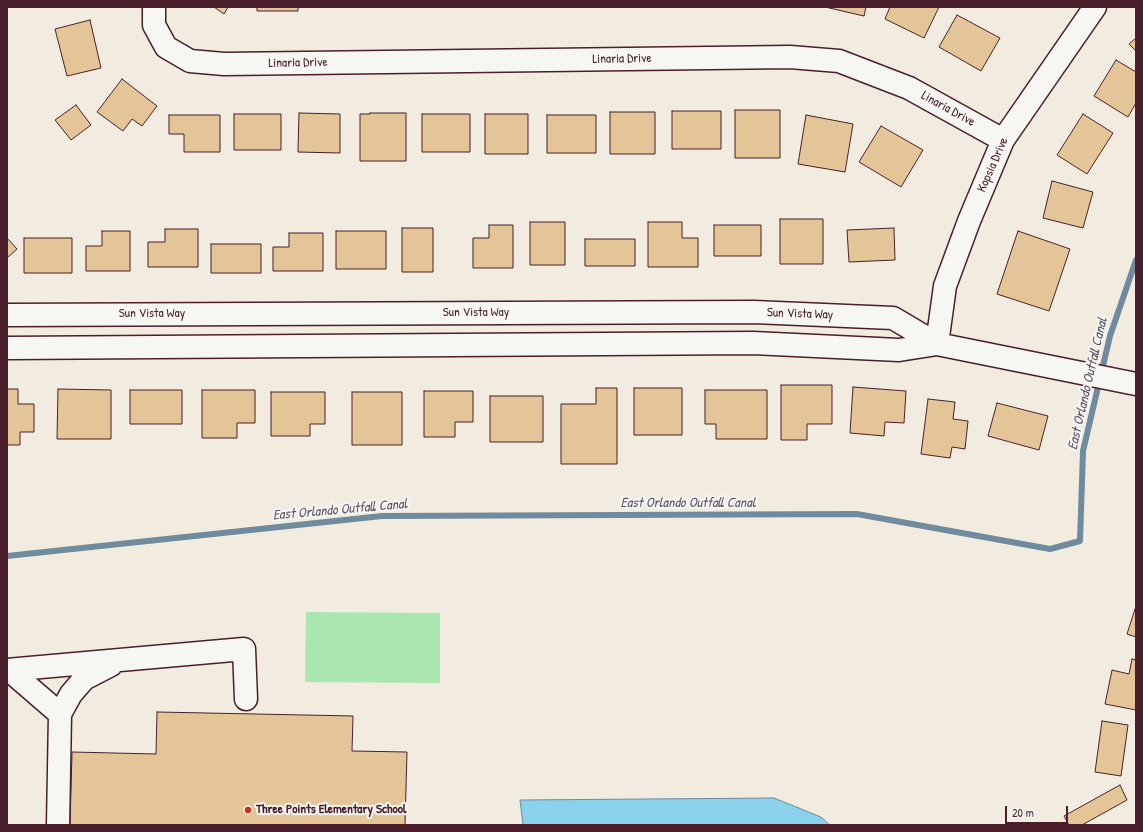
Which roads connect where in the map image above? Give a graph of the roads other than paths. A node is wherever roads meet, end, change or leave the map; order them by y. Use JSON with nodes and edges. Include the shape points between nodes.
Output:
{"nodes":[{"id":1,"x":154,"y":7,"type":"edge"},
{"id":2,"x":1095,"y":7,"type":"edge"},
{"id":3,"x":1003,"y":140,"type":"junction"},
{"id":4,"x":7,"y":315,"type":"edge"},
{"id":5,"x":937,"y":344,"type":"junction"},
{"id":6,"x":7,"y":348,"type":"edge"},
{"id":7,"x":1130,"y":382,"type":"edge"},
{"id":8,"x":120,"y":660,"type":"junction"},
{"id":9,"x":8,"y":670,"type":"edge"},
{"id":10,"x":246,"y":699,"type":"dead end"},
{"id":11,"x":60,"y":714,"type":"junction"},
{"id":12,"x":58,"y":825,"type":"edge"}],
"edges":[{"from":1,"to":3,"type":"street","name":"Linaria Drive","via":[[154,25],[166,47],[190,61],[224,64],[790,57],[839,61],[909,88]]},
{"from":2,"to":3,"type":"street","name":"Kopsia Drive"},
{"from":3,"to":5,"type":"street","name":"Kopsia Drive","via":[[945,286]]},
{"from":4,"to":5,"type":"street","name":"Sun Vista Way","via":[[754,312],[893,318]]},
{"from":5,"to":6,"type":"street","name":"Sun Vista Way","via":[[899,350],[753,343]]},
{"from":5,"to":7,"type":"street","name":"Sun Vista Way"},
{"from":8,"to":9,"type":"street"},
{"from":8,"to":10,"type":"street","via":[[244,649]]},
{"from":8,"to":11,"type":"street","via":[[84,679],[71,694]]},
{"from":9,"to":11,"type":"street"},
{"from":11,"to":12,"type":"street"}]}
